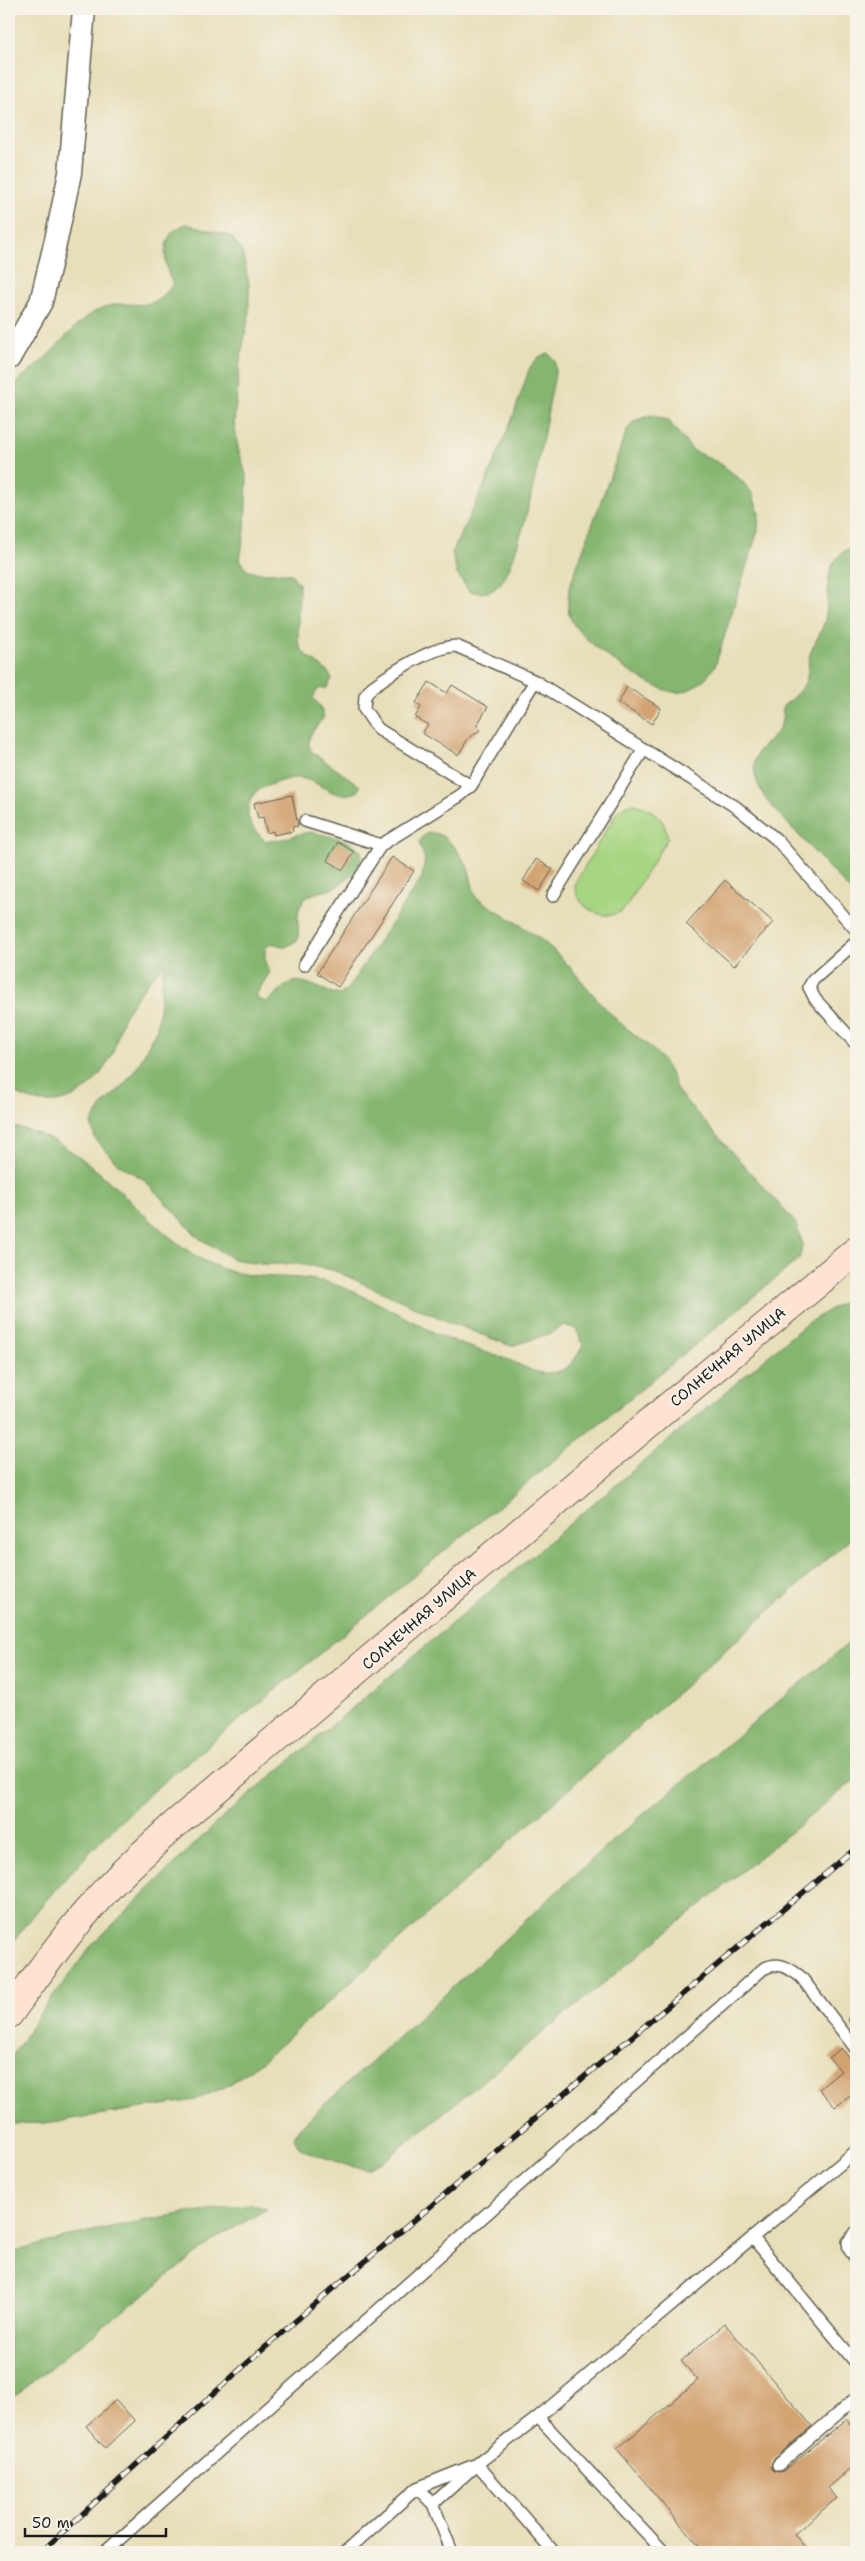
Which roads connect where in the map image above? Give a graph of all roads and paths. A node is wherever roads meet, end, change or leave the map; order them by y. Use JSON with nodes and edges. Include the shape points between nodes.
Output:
{"nodes":[{"id":1,"x":84,"y":9,"type":"edge"},
{"id":2,"x":9,"y":358,"type":"edge"},
{"id":3,"x":536,"y":681,"type":"junction"},
{"id":4,"x":644,"y":749,"type":"junction"},
{"id":5,"x":471,"y":786,"type":"junction"},
{"id":6,"x":306,"y":822,"type":"dead end"},
{"id":7,"x":381,"y":845,"type":"junction"},
{"id":8,"x":553,"y":896,"type":"dead end"},
{"id":9,"x":856,"y":930,"type":"edge"},
{"id":10,"x":856,"y":942,"type":"edge"},
{"id":11,"x":304,"y":965,"type":"dead end"},
{"id":12,"x":856,"y":1044,"type":"edge"},
{"id":13,"x":856,"y":1251,"type":"edge"},
{"id":14,"x":9,"y":2014,"type":"edge"},
{"id":15,"x":856,"y":2049,"type":"edge"},
{"id":16,"x":856,"y":2151,"type":"edge"},
{"id":17,"x":856,"y":2232,"type":"edge"},
{"id":18,"x":753,"y":2238,"type":"junction"},
{"id":19,"x":856,"y":2259,"type":"edge"},
{"id":20,"x":856,"y":2363,"type":"edge"},
{"id":21,"x":856,"y":2398,"type":"edge"},
{"id":22,"x":538,"y":2417,"type":"junction"},
{"id":23,"x":477,"y":2464,"type":"junction"},
{"id":24,"x":778,"y":2465,"type":"dead end"},
{"id":25,"x":418,"y":2488,"type":"junction"},
{"id":26,"x":433,"y":2504,"type":"junction"},
{"id":27,"x":105,"y":2552,"type":"edge"},
{"id":28,"x":345,"y":2552,"type":"edge"},
{"id":29,"x":452,"y":2552,"type":"edge"},
{"id":30,"x":554,"y":2552,"type":"edge"},
{"id":31,"x":664,"y":2552,"type":"edge"}],
"edges":[{"from":1,"to":2,"type":"street","via":[[70,173],[56,240],[41,302]]},
{"from":3,"to":4,"type":"lane"},
{"from":3,"to":5,"type":"lane"},
{"from":3,"to":5,"type":"lane","via":[[456,646],[433,651],[368,692],[364,709],[378,729]]},
{"from":4,"to":8,"type":"lane"},
{"from":4,"to":9,"type":"lane","via":[[758,822]]},
{"from":5,"to":7,"type":"lane"},
{"from":6,"to":7,"type":"lane"},
{"from":7,"to":11,"type":"lane"},
{"from":10,"to":12,"type":"lane","via":[[809,987],[815,999]]},
{"from":13,"to":14,"type":"street","name":"СОЛНЕЧНАЯ УЛИЦА","via":[[174,1825],[91,1907],[57,1947]]},
{"from":15,"to":27,"type":"lane","via":[[801,1977],[779,1964],[763,1969]]},
{"from":16,"to":18,"type":"lane"},
{"from":17,"to":19,"type":"lane","via":[[848,2242]]},
{"from":18,"to":20,"type":"lane"},
{"from":18,"to":22,"type":"lane"},
{"from":21,"to":24,"type":"lane"},
{"from":22,"to":23,"type":"lane"},
{"from":22,"to":31,"type":"lane"},
{"from":23,"to":25,"type":"lane"},
{"from":23,"to":26,"type":"lane"},
{"from":23,"to":30,"type":"lane"},
{"from":25,"to":26,"type":"lane"},
{"from":25,"to":28,"type":"lane"},
{"from":26,"to":29,"type":"lane"}]}
